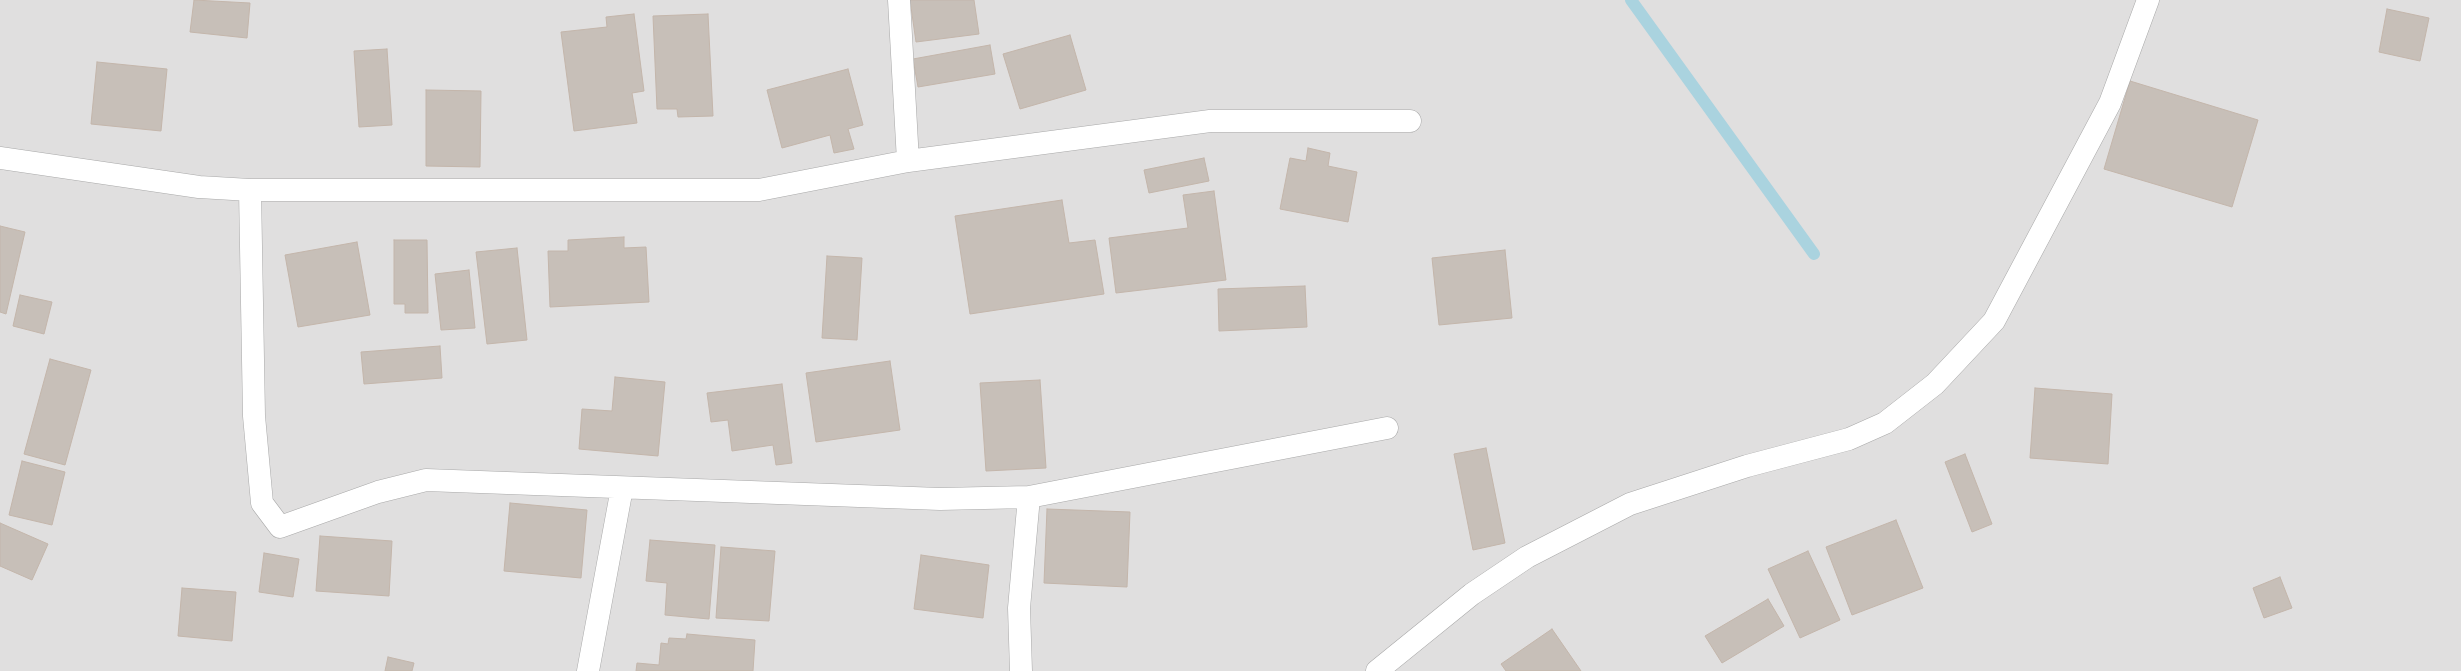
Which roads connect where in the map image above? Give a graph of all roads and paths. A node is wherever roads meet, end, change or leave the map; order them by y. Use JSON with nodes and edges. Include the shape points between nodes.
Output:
{"nodes":[{"id":1,"x":899,"y":0,"type":"edge"},
{"id":2,"x":2148,"y":0,"type":"edge"},
{"id":3,"x":1410,"y":121,"type":"dead end"},
{"id":4,"x":0,"y":158,"type":"edge"},
{"id":5,"x":908,"y":161,"type":"junction"},
{"id":6,"x":250,"y":190,"type":"junction"},
{"id":7,"x":1387,"y":428,"type":"dead end"},
{"id":8,"x":622,"y":488,"type":"junction"},
{"id":9,"x":1029,"y":497,"type":"junction"},
{"id":10,"x":588,"y":671,"type":"edge"},
{"id":11,"x":1021,"y":671,"type":"edge"},
{"id":12,"x":1377,"y":671,"type":"edge"}],
"edges":[{"from":1,"to":5,"type":"street"},
{"from":2,"to":12,"type":"street","via":[[2110,103],[1994,322],[1935,384],[1885,423],[1849,439],[1747,466],[1630,504],[1554,543],[1527,557],[1472,594]]},
{"from":3,"to":5,"type":"street","via":[[1210,121]]},
{"from":4,"to":6,"type":"street","via":[[198,188]]},
{"from":5,"to":6,"type":"street","via":[[759,190]]},
{"from":6,"to":8,"type":"street","via":[[254,416],[262,503],[280,527],[378,492],[426,480]]},
{"from":7,"to":9,"type":"street"},
{"from":8,"to":9,"type":"street","via":[[940,499]]},
{"from":8,"to":10,"type":"street"},
{"from":9,"to":11,"type":"street","via":[[1019,608]]}]}
